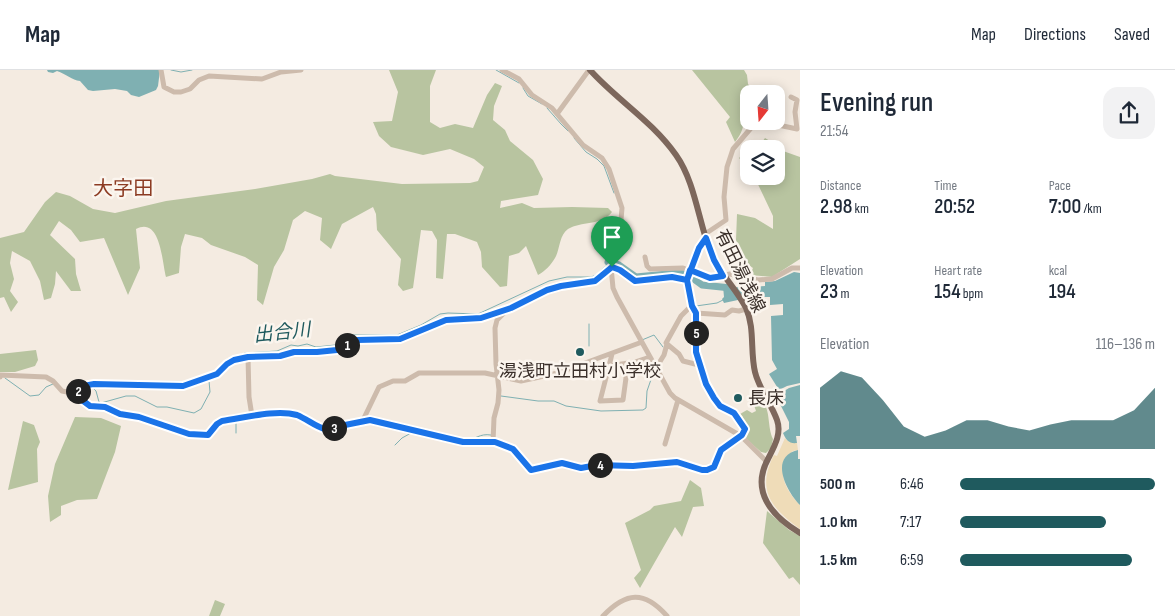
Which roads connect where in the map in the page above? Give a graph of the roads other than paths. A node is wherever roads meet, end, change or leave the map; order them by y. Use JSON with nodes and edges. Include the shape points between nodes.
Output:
{"nodes":[{"id":1,"x":161,"y":70,"type":"edge"},
{"id":2,"x":301,"y":70,"type":"edge"},
{"id":3,"x":502,"y":70,"type":"edge"},
{"id":4,"x":590,"y":70,"type":"edge"},
{"id":5,"x":791,"y":97,"type":"dead end"},
{"id":6,"x":557,"y":114,"type":"junction"},
{"id":7,"x":705,"y":236,"type":"junction"},
{"id":8,"x":645,"y":257,"type":"dead end"},
{"id":9,"x":612,"y":267,"type":"junction"},
{"id":10,"x":800,"y":268,"type":"edge"},
{"id":11,"x":690,"y":270,"type":"junction"},
{"id":12,"x":725,"y":279,"type":"junction"},
{"id":13,"x":687,"y":280,"type":"junction"},
{"id":14,"x":692,"y":306,"type":"junction"},
{"id":15,"x":511,"y":308,"type":"junction"},
{"id":16,"x":746,"y":309,"type":"junction"},
{"id":17,"x":696,"y":313,"type":"junction"},
{"id":18,"x":642,"y":342,"type":"junction"},
{"id":19,"x":667,"y":344,"type":"junction"},
{"id":20,"x":612,"y":354,"type":"junction"},
{"id":21,"x":248,"y":357,"type":"junction"},
{"id":22,"x":650,"y":357,"type":"junction"},
{"id":23,"x":628,"y":363,"type":"junction"},
{"id":24,"x":700,"y":365,"type":"junction"},
{"id":25,"x":609,"y":366,"type":"junction"},
{"id":26,"x":656,"y":368,"type":"junction"},
{"id":27,"x":0,"y":377,"type":"edge"},
{"id":28,"x":498,"y":377,"type":"junction"},
{"id":29,"x":77,"y":394,"type":"junction"},
{"id":30,"x":678,"y":400,"type":"junction"},
{"id":31,"x":252,"y":416,"type":"junction"},
{"id":32,"x":363,"y":420,"type":"junction"},
{"id":33,"x":741,"y":436,"type":"junction"},
{"id":34,"x":493,"y":442,"type":"junction"},
{"id":35,"x":665,"y":444,"type":"dead end"},
{"id":36,"x":766,"y":461,"type":"junction"},
{"id":37,"x":800,"y":533,"type":"edge"},
{"id":38,"x":603,"y":616,"type":"edge"},
{"id":39,"x":667,"y":616,"type":"edge"}],
"edges":[{"from":1,"to":2,"type":"street","via":[[164,87],[178,92],[190,89],[209,76],[262,80],[281,72]]},
{"from":3,"to":6,"type":"street","via":[[519,80],[532,95]]},
{"from":4,"to":6,"type":"street"},
{"from":4,"to":7,"type":"main road","name":"有田湯浅線","via":[[650,124],[678,157]]},
{"from":5,"to":7,"type":"street","via":[[797,100],[797,130],[769,123],[759,124],[750,128],[733,148],[728,160],[724,197],[726,220]]},
{"from":6,"to":9,"type":"street","via":[[582,145],[606,163],[621,202],[622,225]]},
{"from":7,"to":11,"type":"street"},
{"from":7,"to":12,"type":"main road","name":"有田湯浅線"},
{"from":8,"to":11,"type":"street","via":[[646,266],[650,269],[679,267]]},
{"from":9,"to":13,"type":"street","via":[[635,281],[672,277]]},
{"from":9,"to":15,"type":"street","via":[[595,281],[553,288]]},
{"from":9,"to":18,"type":"street","via":[[615,294]]},
{"from":10,"to":12,"type":"street","via":[[792,268],[772,279],[756,280],[730,274]]},
{"from":11,"to":12,"type":"street","via":[[710,278]]},
{"from":11,"to":13,"type":"street"},
{"from":12,"to":16,"type":"main road","name":"有田湯浅線"},
{"from":13,"to":14,"type":"street"},
{"from":14,"to":17,"type":"street"},
{"from":14,"to":19,"type":"street","via":[[681,316]]},
{"from":15,"to":21,"type":"street","via":[[477,320],[446,320],[400,339],[357,340],[337,350]]},
{"from":15,"to":28,"type":"street","via":[[495,324]]},
{"from":16,"to":17,"type":"street","via":[[732,310],[725,315]]},
{"from":16,"to":36,"type":"main road","name":"有田湯浅線","via":[[756,376],[778,425],[777,440]]},
{"from":17,"to":24,"type":"street","via":[[696,346]]},
{"from":18,"to":20,"type":"street"},
{"from":18,"to":22,"type":"street"},
{"from":19,"to":24,"type":"street","via":[[683,361]]},
{"from":19,"to":26,"type":"street"},
{"from":20,"to":25,"type":"street"},
{"from":20,"to":28,"type":"street","via":[[528,380]]},
{"from":21,"to":29,"type":"street","via":[[230,362],[217,374],[183,386],[97,383],[83,386]]},
{"from":21,"to":31,"type":"street"},
{"from":22,"to":23,"type":"street"},
{"from":22,"to":26,"type":"street"},
{"from":23,"to":25,"type":"street"},
{"from":23,"to":25,"type":"street","via":[[623,400],[600,401]]},
{"from":24,"to":33,"type":"street","via":[[716,402],[732,412],[744,427]]},
{"from":26,"to":30,"type":"street","via":[[670,393]]},
{"from":27,"to":29,"type":"street","via":[[46,377],[62,391]]},
{"from":28,"to":32,"type":"street","via":[[485,373],[415,373],[405,381],[393,381],[379,387]]},
{"from":28,"to":34,"type":"street","via":[[499,399]]},
{"from":29,"to":31,"type":"street","via":[[90,406],[105,407],[199,435],[209,434],[219,422]]},
{"from":30,"to":33,"type":"street"},
{"from":30,"to":35,"type":"street"},
{"from":31,"to":32,"type":"street","via":[[292,414],[325,429]]},
{"from":32,"to":34,"type":"street","via":[[463,442]]},
{"from":33,"to":34,"type":"street","via":[[721,450],[714,467],[704,470],[677,462],[581,468],[562,463],[531,470],[511,448]]},
{"from":33,"to":36,"type":"street"},
{"from":36,"to":37,"type":"main road","name":"有田湯浅線","via":[[762,478],[767,504]]},
{"from":38,"to":39,"type":"street","via":[[620,600],[633,598],[652,602]]}]}
